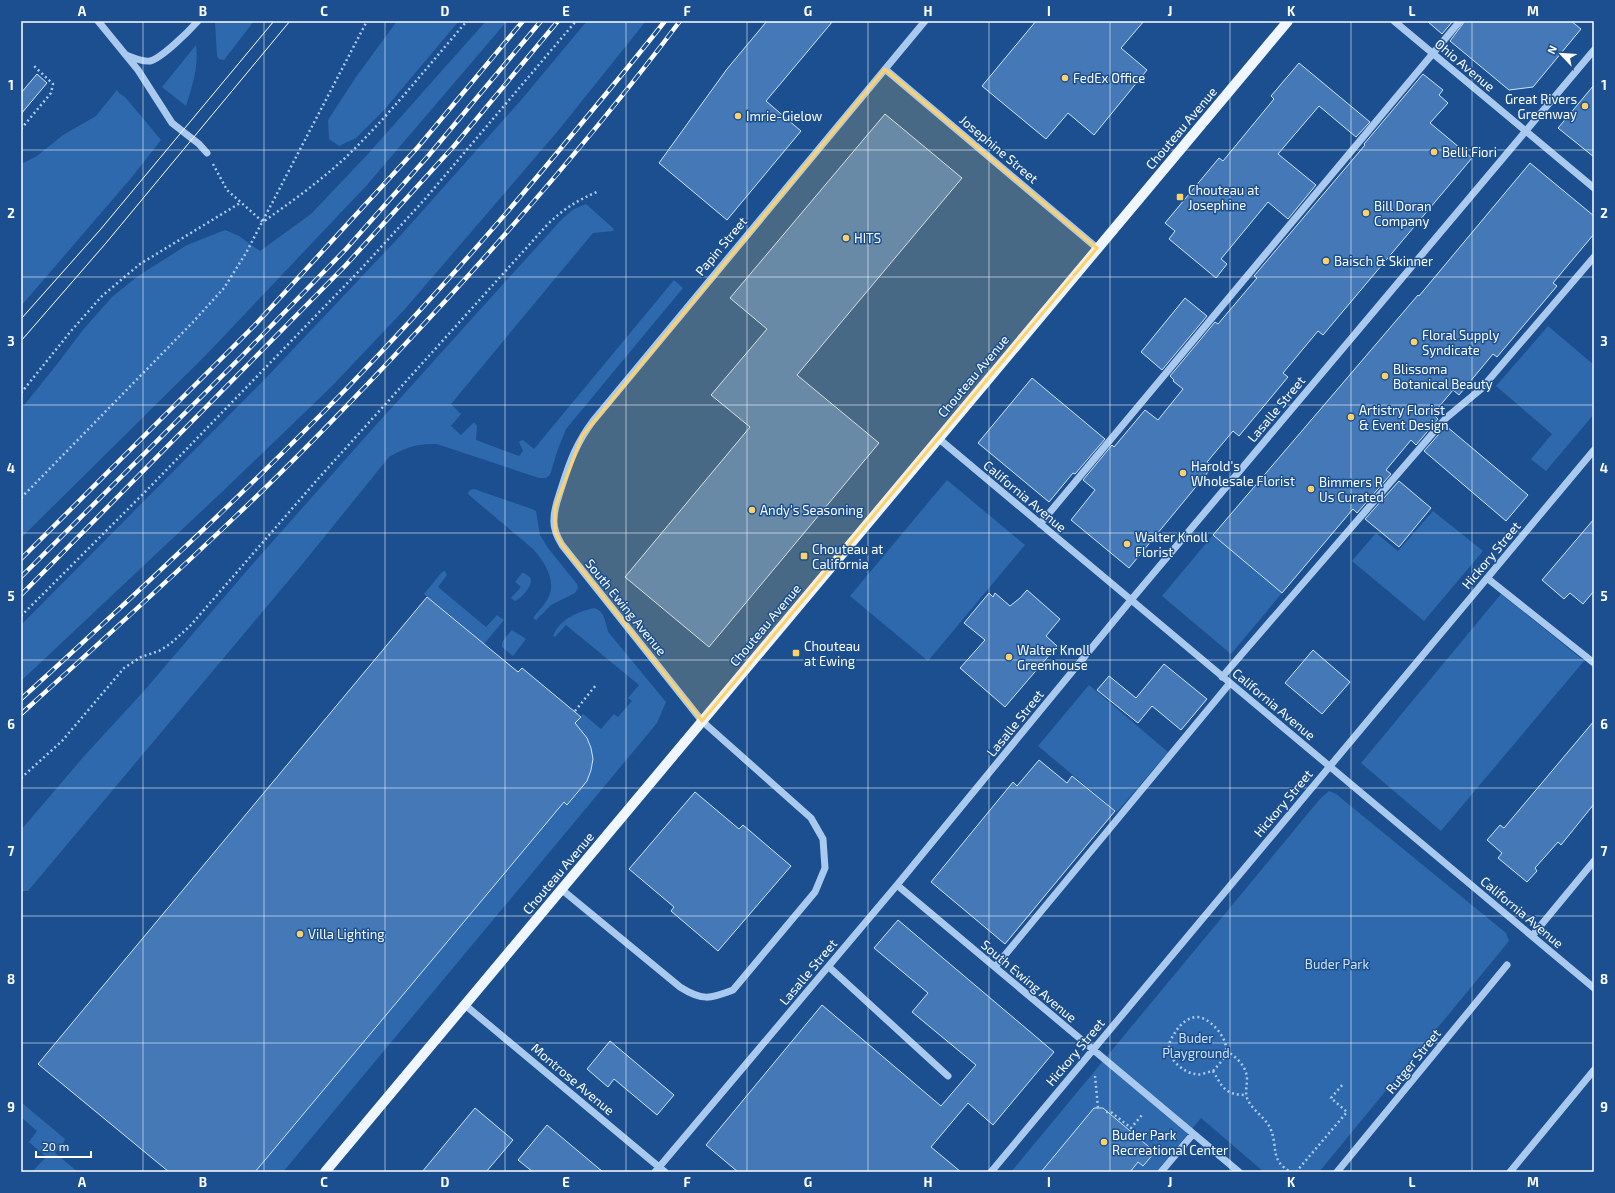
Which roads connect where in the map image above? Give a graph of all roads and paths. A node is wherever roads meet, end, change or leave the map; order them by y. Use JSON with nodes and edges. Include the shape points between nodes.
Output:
{"nodes":[{"id":1,"x":98,"y":21,"type":"edge"},
{"id":2,"x":198,"y":21,"type":"edge"},
{"id":3,"x":367,"y":21,"type":"edge"},
{"id":4,"x":467,"y":21,"type":"edge"},
{"id":5,"x":576,"y":21,"type":"edge"},
{"id":6,"x":925,"y":21,"type":"edge"},
{"id":7,"x":1288,"y":21,"type":"edge"},
{"id":8,"x":1394,"y":21,"type":"edge"},
{"id":9,"x":1460,"y":21,"type":"edge"},
{"id":10,"x":1594,"y":50,"type":"edge"},
{"id":11,"x":1433,"y":54,"type":"junction"},
{"id":12,"x":126,"y":55,"type":"junction"},
{"id":13,"x":33,"y":65,"type":"dead end"},
{"id":14,"x":885,"y":69,"type":"junction"},
{"id":15,"x":21,"y":129,"type":"edge"},
{"id":16,"x":1526,"y":132,"type":"junction"},
{"id":17,"x":207,"y":153,"type":"joint"},
{"id":18,"x":1594,"y":188,"type":"edge"},
{"id":19,"x":599,"y":191,"type":"dead end"},
{"id":20,"x":240,"y":203,"type":"junction"},
{"id":21,"x":262,"y":222,"type":"junction"},
{"id":22,"x":1097,"y":248,"type":"junction"},
{"id":23,"x":1594,"y":257,"type":"edge"},
{"id":24,"x":21,"y":393,"type":"edge"},
{"id":25,"x":938,"y":438,"type":"junction"},
{"id":26,"x":1594,"y":450,"type":"edge"},
{"id":27,"x":21,"y":498,"type":"edge"},
{"id":28,"x":558,"y":500,"type":"joint"},
{"id":29,"x":1040,"y":524,"type":"junction"},
{"id":30,"x":1487,"y":578,"type":"junction"},
{"id":31,"x":1131,"y":600,"type":"junction"},
{"id":32,"x":21,"y":616,"type":"edge"},
{"id":33,"x":1592,"y":659,"type":"edge"},
{"id":34,"x":1222,"y":677,"type":"junction"},
{"id":35,"x":1230,"y":683,"type":"junction"},
{"id":36,"x":596,"y":685,"type":"dead end"},
{"id":37,"x":575,"y":711,"type":"dead end"},
{"id":38,"x":702,"y":721,"type":"junction"},
{"id":39,"x":1330,"y":767,"type":"junction"},
{"id":40,"x":21,"y":778,"type":"edge"},
{"id":41,"x":1594,"y":861,"type":"edge"},
{"id":42,"x":897,"y":885,"type":"junction"},
{"id":43,"x":561,"y":889,"type":"junction"},
{"id":44,"x":1532,"y":936,"type":"junction"},
{"id":45,"x":1507,"y":966,"type":"dead end"},
{"id":46,"x":829,"y":967,"type":"junction"},
{"id":47,"x":994,"y":968,"type":"junction"},
{"id":48,"x":1594,"y":988,"type":"edge"},
{"id":49,"x":465,"y":1005,"type":"junction"},
{"id":50,"x":1092,"y":1050,"type":"junction"},
{"id":51,"x":1226,"y":1051,"type":"junction"},
{"id":52,"x":1594,"y":1070,"type":"edge"},
{"id":53,"x":1212,"y":1071,"type":"junction"},
{"id":54,"x":948,"y":1076,"type":"dead end"},
{"id":55,"x":1095,"y":1076,"type":"dead end"},
{"id":56,"x":1344,"y":1083,"type":"dead end"},
{"id":57,"x":1247,"y":1095,"type":"junction"},
{"id":58,"x":1098,"y":1108,"type":"dead end"},
{"id":59,"x":1106,"y":1112,"type":"dead end"},
{"id":60,"x":1142,"y":1115,"type":"dead end"},
{"id":61,"x":1193,"y":1134,"type":"junction"},
{"id":62,"x":657,"y":1169,"type":"edge"},
{"id":63,"x":326,"y":1172,"type":"edge"},
{"id":64,"x":665,"y":1172,"type":"edge"},
{"id":65,"x":991,"y":1172,"type":"edge"},
{"id":66,"x":1161,"y":1172,"type":"edge"},
{"id":67,"x":1239,"y":1172,"type":"edge"},
{"id":68,"x":1291,"y":1172,"type":"edge"},
{"id":69,"x":1296,"y":1172,"type":"edge"},
{"id":70,"x":1337,"y":1172,"type":"edge"},
{"id":71,"x":1510,"y":1172,"type":"edge"}],
"edges":[{"from":1,"to":12,"type":"street"},
{"from":2,"to":12,"type":"street","via":[[173,46],[151,61]]},
{"from":3,"to":21,"type":"path"},
{"from":4,"to":21,"type":"path","via":[[378,125],[344,159],[311,187]]},
{"from":5,"to":32,"type":"path","via":[[425,199],[365,264]]},
{"from":6,"to":14,"type":"street","name":"Papin Street"},
{"from":7,"to":22,"type":"main road","name":"Chouteau Avenue"},
{"from":8,"to":11,"type":"street","name":"Ohio Avenue"},
{"from":9,"to":11,"type":"street"},
{"from":10,"to":16,"type":"street","name":"Lasalle Street"},
{"from":11,"to":16,"type":"street","name":"Ohio Avenue"},
{"from":11,"to":29,"type":"street"},
{"from":12,"to":17,"type":"street","via":[[172,123]]},
{"from":13,"to":15,"type":"path","via":[[54,88]]},
{"from":14,"to":22,"type":"street","name":"Josephine Street"},
{"from":14,"to":28,"type":"street","name":"Papin Street","via":[[592,421],[573,453]]},
{"from":16,"to":18,"type":"street","name":"Ohio Avenue"},
{"from":16,"to":31,"type":"street","name":"Lasalle Street"},
{"from":17,"to":20,"type":"path","via":[[227,190]]},
{"from":19,"to":40,"type":"path","via":[[574,202],[546,225],[190,626],[170,644],[124,668],[62,741]]},
{"from":20,"to":21,"type":"path"},
{"from":20,"to":24,"type":"path","via":[[140,264],[102,296],[71,330]]},
{"from":21,"to":27,"type":"path","via":[[224,288]]},
{"from":22,"to":25,"type":"main road","name":"Chouteau Avenue"},
{"from":23,"to":34,"type":"street","via":[[1481,389],[1446,418]]},
{"from":25,"to":29,"type":"street","name":"California Avenue"},
{"from":25,"to":38,"type":"main road","name":"Chouteau Avenue"},
{"from":26,"to":30,"type":"street","name":"Hickory Street"},
{"from":28,"to":38,"type":"street","name":"South Ewing Avenue","via":[[553,520],[555,532],[562,545]]},
{"from":29,"to":31,"type":"street","name":"California Avenue"},
{"from":30,"to":33,"type":"street"},
{"from":30,"to":39,"type":"street","name":"Hickory Street"},
{"from":31,"to":34,"type":"street","name":"California Avenue"},
{"from":31,"to":42,"type":"street","name":"Lasalle Street"},
{"from":34,"to":35,"type":"street","name":"California Avenue"},
{"from":35,"to":39,"type":"street","name":"California Avenue"},
{"from":35,"to":47,"type":"street"},
{"from":36,"to":37,"type":"path"},
{"from":38,"to":43,"type":"main road","name":"Chouteau Avenue"},
{"from":38,"to":43,"type":"street","name":"South Ewing Avenue","via":[[811,818],[823,839],[825,868],[815,892],[749,971],[733,990],[716,997],[695,997]]},
{"from":39,"to":44,"type":"street","name":"California Avenue"},
{"from":39,"to":50,"type":"street","name":"Hickory Street"},
{"from":41,"to":44,"type":"street"},
{"from":42,"to":46,"type":"street","name":"Lasalle Street"},
{"from":42,"to":47,"type":"street","name":"South Ewing Avenue"},
{"from":43,"to":49,"type":"main road","name":"Chouteau Avenue"},
{"from":44,"to":48,"type":"street","name":"California Avenue"},
{"from":45,"to":70,"type":"street","name":"Rutger Street"},
{"from":46,"to":54,"type":"street"},
{"from":46,"to":62,"type":"street","name":"Lasalle Street"},
{"from":47,"to":50,"type":"street","name":"South Ewing Avenue"},
{"from":49,"to":62,"type":"street","name":"Montrose Avenue"},
{"from":49,"to":63,"type":"main road","name":"Chouteau Avenue"},
{"from":50,"to":61,"type":"street","name":"South Ewing Avenue"},
{"from":50,"to":65,"type":"street","name":"Hickory Street"},
{"from":51,"to":53,"type":"path"},
{"from":51,"to":53,"type":"path","via":[[1224,1039],[1217,1029],[1206,1020],[1197,1017],[1187,1019],[1172,1036],[1169,1052],[1188,1072],[1195,1075]]},
{"from":51,"to":57,"type":"path","via":[[1240,1062],[1246,1072]]},
{"from":52,"to":71,"type":"street"},
{"from":53,"to":57,"type":"path","via":[[1222,1088],[1238,1095]]},
{"from":55,"to":58,"type":"path"},
{"from":56,"to":69,"type":"path","via":[[1331,1098],[1347,1112]]},
{"from":57,"to":68,"type":"path","via":[[1251,1105],[1269,1124],[1279,1163]]},
{"from":59,"to":60,"type":"path","via":[[1112,1112],[1131,1128]]},
{"from":61,"to":66,"type":"street"},
{"from":61,"to":67,"type":"street","name":"South Ewing Avenue"},
{"from":62,"to":64,"type":"street","name":"Montrose Avenue"}]}
